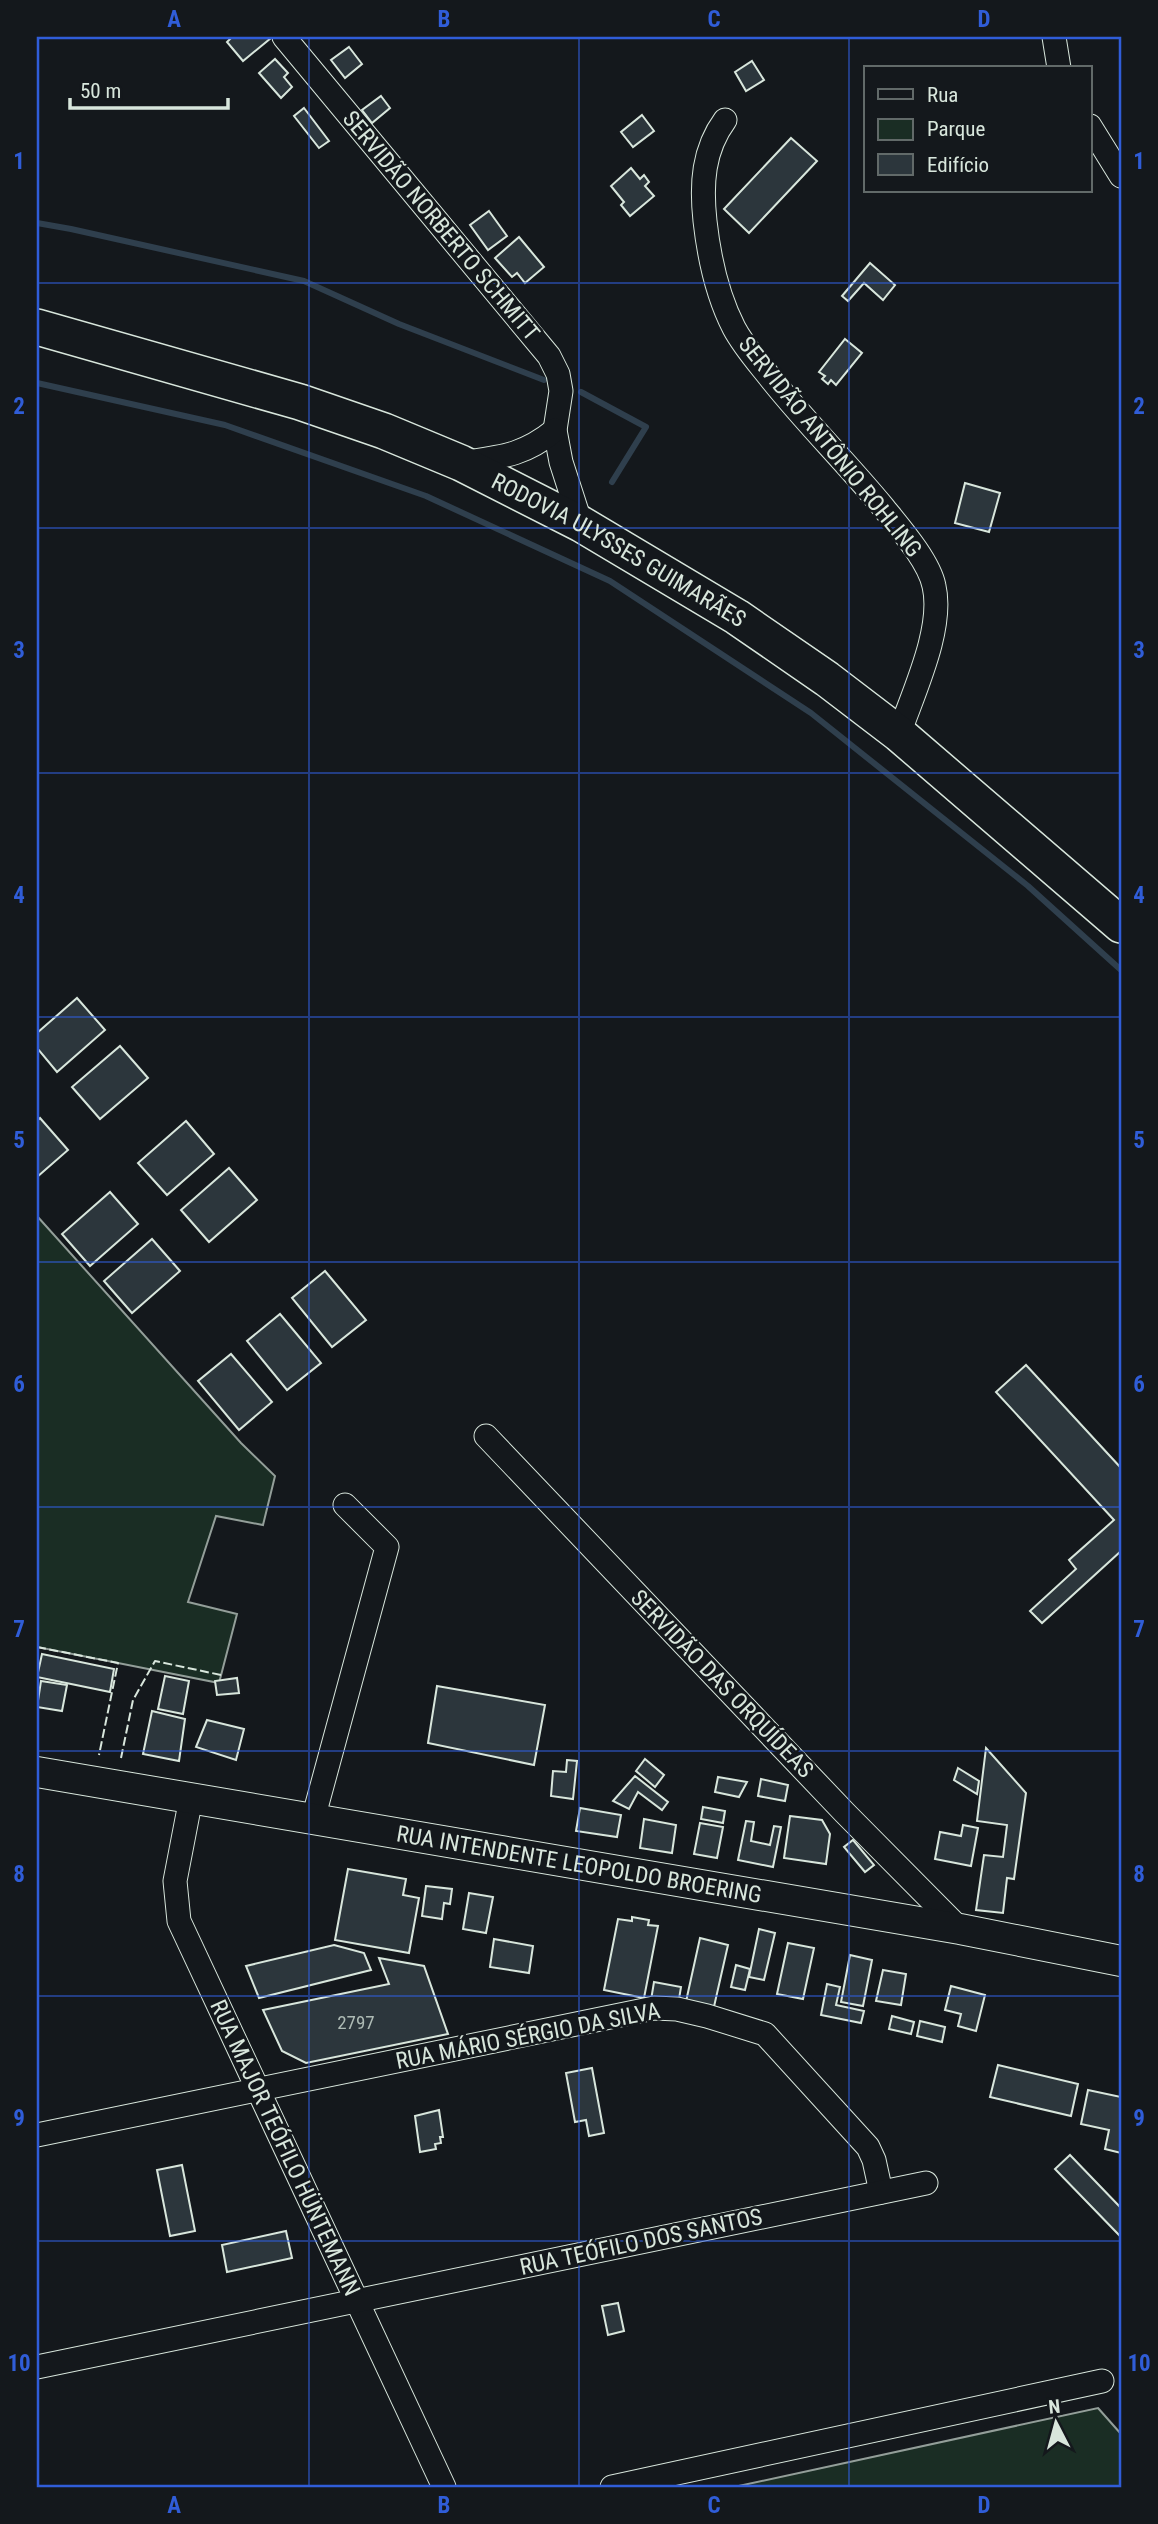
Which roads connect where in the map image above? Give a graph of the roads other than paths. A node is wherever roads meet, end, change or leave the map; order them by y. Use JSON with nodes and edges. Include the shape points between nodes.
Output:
{"nodes":[{"id":1,"x":284,"y":37,"type":"edge"},
{"id":2,"x":1054,"y":37,"type":"edge"},
{"id":3,"x":1059,"y":66,"type":"edge"},
{"id":4,"x":725,"y":120,"type":"dead end"},
{"id":5,"x":1092,"y":129,"type":"edge"},
{"id":6,"x":1121,"y":176,"type":"edge"},
{"id":7,"x":37,"y":307,"type":"edge"},
{"id":8,"x":37,"y":327,"type":"edge"},
{"id":9,"x":163,"y":363,"type":"junction"},
{"id":10,"x":555,"y":430,"type":"junction"},
{"id":11,"x":460,"y":463,"type":"junction"},
{"id":12,"x":581,"y":524,"type":"junction"},
{"id":13,"x":899,"y":734,"type":"junction"},
{"id":14,"x":1121,"y":925,"type":"edge"},
{"id":15,"x":486,"y":1436,"type":"dead end"},
{"id":16,"x":345,"y":1505,"type":"dead end"},
{"id":17,"x":37,"y":1772,"type":"edge"},
{"id":18,"x":191,"y":1798,"type":"junction"},
{"id":19,"x":313,"y":1819,"type":"junction"},
{"id":20,"x":960,"y":1929,"type":"junction"},
{"id":21,"x":1121,"y":1961,"type":"edge"},
{"id":22,"x":258,"y":2089,"type":"junction"},
{"id":23,"x":37,"y":2135,"type":"edge"},
{"id":24,"x":926,"y":2183,"type":"dead end"},
{"id":25,"x":881,"y":2192,"type":"junction"},
{"id":26,"x":357,"y":2301,"type":"junction"},
{"id":27,"x":37,"y":2367,"type":"edge"},
{"id":28,"x":1102,"y":2381,"type":"dead end"},
{"id":29,"x":444,"y":2487,"type":"edge"},
{"id":30,"x":612,"y":2487,"type":"edge"}],
"edges":[{"from":1,"to":10,"type":"street","name":"SERVIDÃO NORBERTO SCHMITT","via":[[549,356],[561,391]]},
{"from":2,"to":3,"type":"street"},
{"from":4,"to":13,"type":"street","name":"SERVIDÃO ANTÔNIO ROHLING","via":[[706,161],[703,202],[712,265],[734,328],[782,393],[890,515],[934,584],[937,601],[927,654]]},
{"from":5,"to":6,"type":"street"},
{"from":7,"to":9,"type":"highway","via":[[68,314]]},
{"from":8,"to":9,"type":"highway","name":"RODOVIA ULYSSES GUIMARÃES"},
{"from":9,"to":11,"type":"highway","name":"RODOVIA ULYSSES GUIMARÃES","via":[[300,402]]},
{"from":10,"to":11,"type":"street","via":[[536,446],[514,454]]},
{"from":10,"to":12,"type":"street","name":"SERVIDÃO NORBERTO SCHMITT"},
{"from":11,"to":12,"type":"highway","name":"RODOVIA ULYSSES GUIMARÃES"},
{"from":12,"to":13,"type":"highway","name":"RODOVIA ULYSSES GUIMARÃES","via":[[737,617]]},
{"from":13,"to":14,"type":"highway","name":"RODOVIA ULYSSES GUIMARÃES"},
{"from":15,"to":20,"type":"street","name":"SERVIDÃO DAS ORQUÍDEAS"},
{"from":16,"to":19,"type":"street","via":[[387,1547]]},
{"from":17,"to":18,"type":"main road","name":"RUA INTENDENTE LEOPOLDO BROERING"},
{"from":18,"to":19,"type":"main road","name":"RUA INTENDENTE LEOPOLDO BROERING"},
{"from":18,"to":22,"type":"street","name":"RUA MAJOR TEÓFILO HÜNTEMANN","via":[[176,1881],[179,1921]]},
{"from":19,"to":20,"type":"main road","name":"RUA INTENDENTE LEOPOLDO BROERING"},
{"from":20,"to":21,"type":"main road","name":"RUA INTENDENTE LEOPOLDO BROERING"},
{"from":22,"to":23,"type":"street","name":"RUA MÁRIO SÉRGIO DA SILVA"},
{"from":22,"to":25,"type":"street","name":"RUA MÁRIO SÉRGIO DA SILVA","via":[[654,2008],[677,2009],[765,2034],[868,2147]]},
{"from":22,"to":26,"type":"street","name":"RUA MAJOR TEÓFILO HÜNTEMANN"},
{"from":24,"to":25,"type":"street","name":"RUA TEÓFILO DOS SANTOS"},
{"from":25,"to":26,"type":"street","name":"RUA TEÓFILO DOS SANTOS"},
{"from":26,"to":27,"type":"street","name":"RUA TEÓFILO DOS SANTOS"},
{"from":26,"to":29,"type":"street","name":"RUA MAJOR TEÓFILO HÜNTEMANN"},
{"from":28,"to":30,"type":"street"}]}
